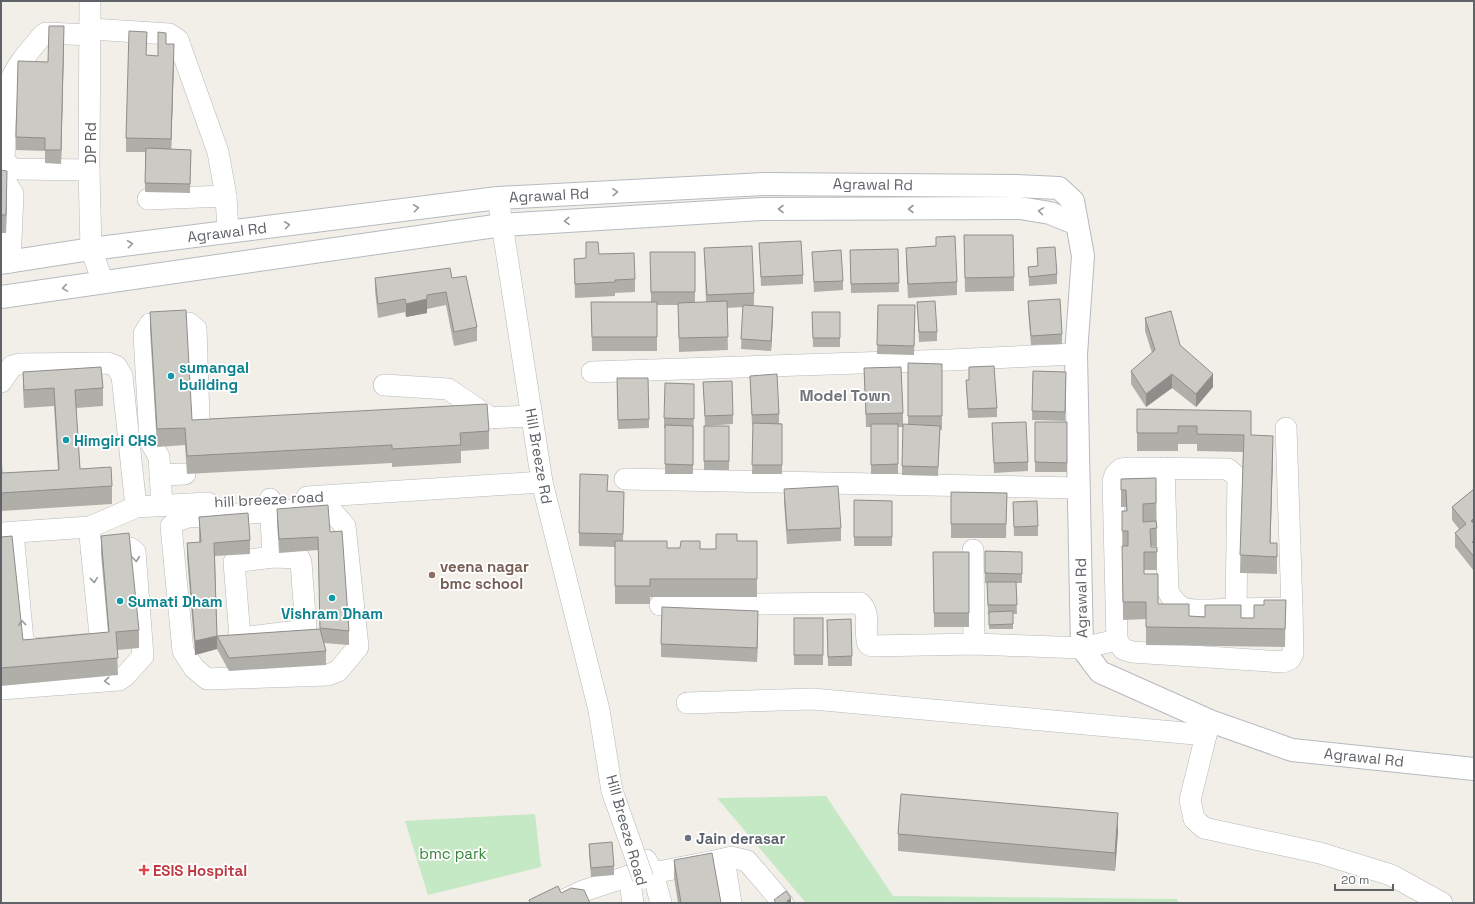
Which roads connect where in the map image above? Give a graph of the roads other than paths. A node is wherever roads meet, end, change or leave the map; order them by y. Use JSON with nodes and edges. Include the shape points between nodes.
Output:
{"nodes":[{"id":1,"x":90,"y":1,"type":"edge"},
{"id":2,"x":91,"y":32,"type":"junction"},
{"id":3,"x":89,"y":170,"type":"junction"},
{"id":4,"x":1,"y":182,"type":"edge"},
{"id":5,"x":226,"y":196,"type":"junction"},
{"id":6,"x":498,"y":198,"type":"junction"},
{"id":7,"x":148,"y":199,"type":"dead end"},
{"id":8,"x":1077,"y":224,"type":"junction"},
{"id":9,"x":502,"y":225,"type":"junction"},
{"id":10,"x":228,"y":232,"type":"junction"},
{"id":11,"x":6,"y":237,"type":"edge"},
{"id":12,"x":91,"y":249,"type":"junction"},
{"id":13,"x":5,"y":262,"type":"edge"},
{"id":14,"x":104,"y":282,"type":"junction"},
{"id":15,"x":1,"y":298,"type":"edge"},
{"id":16,"x":1076,"y":354,"type":"junction"},
{"id":17,"x":592,"y":372,"type":"dead end"},
{"id":18,"x":1,"y":382,"type":"edge"},
{"id":19,"x":384,"y":385,"type":"dead end"},
{"id":20,"x":532,"y":416,"type":"junction"},
{"id":21,"x":490,"y":418,"type":"junction"},
{"id":22,"x":435,"y":420,"type":"edge"},
{"id":23,"x":238,"y":428,"type":"edge"},
{"id":24,"x":1286,"y":428,"type":"dead end"},
{"id":25,"x":1164,"y":468,"type":"junction"},
{"id":26,"x":160,"y":474,"type":"junction"},
{"id":27,"x":185,"y":474,"type":"dead end"},
{"id":28,"x":625,"y":479,"type":"dead end"},
{"id":29,"x":542,"y":482,"type":"junction"},
{"id":30,"x":1080,"y":488,"type":"junction"},
{"id":31,"x":162,"y":505,"type":"junction"},
{"id":32,"x":270,"y":505,"type":"junction"},
{"id":33,"x":136,"y":507,"type":"junction"},
{"id":34,"x":90,"y":527,"type":"junction"},
{"id":35,"x":7,"y":542,"type":"edge"},
{"id":36,"x":91,"y":550,"type":"junction"},
{"id":37,"x":973,"y":550,"type":"dead end"},
{"id":38,"x":273,"y":557,"type":"junction"},
{"id":39,"x":660,"y":605,"type":"dead end"},
{"id":40,"x":1292,"y":608,"type":"junction"},
{"id":41,"x":1236,"y":609,"type":"junction"},
{"id":42,"x":1118,"y":640,"type":"junction"},
{"id":43,"x":974,"y":644,"type":"junction"},
{"id":44,"x":1082,"y":648,"type":"junction"},
{"id":45,"x":1,"y":689,"type":"edge"},
{"id":46,"x":687,"y":703,"type":"dead end"},
{"id":47,"x":599,"y":710,"type":"joint"},
{"id":48,"x":1208,"y":728,"type":"junction"},
{"id":49,"x":1474,"y":769,"type":"edge"},
{"id":50,"x":620,"y":777,"type":"dead end"},
{"id":51,"x":724,"y":859,"type":"junction"},
{"id":52,"x":642,"y":876,"type":"junction"},
{"id":53,"x":558,"y":903,"type":"edge"},
{"id":54,"x":633,"y":903,"type":"edge"},
{"id":55,"x":647,"y":903,"type":"edge"},
{"id":56,"x":661,"y":903,"type":"edge"},
{"id":57,"x":731,"y":903,"type":"edge"},
{"id":58,"x":783,"y":903,"type":"edge"},
{"id":59,"x":1442,"y":903,"type":"edge"}],
"edges":[{"from":1,"to":2,"type":"street","name":"DP Rd"},
{"from":2,"to":3,"type":"street","name":"DP Rd"},
{"from":2,"to":3,"type":"street","via":[[46,33],[17,68],[10,80],[8,93],[4,159],[14,169]]},
{"from":2,"to":5,"type":"street","via":[[169,34],[178,40],[218,152]]},
{"from":3,"to":12,"type":"street","name":"DP Rd"},
{"from":4,"to":11,"type":"street","via":[[7,184],[13,194]]},
{"from":5,"to":7,"type":"street"},
{"from":5,"to":10,"type":"street"},
{"from":6,"to":8,"type":"street","name":"Agrawal Rd","one_way":true,"via":[[764,184],[1016,186],[1059,188],[1073,201]]},
{"from":6,"to":9,"type":"street","name":"Hill Breeze Rd"},
{"from":10,"to":6,"type":"street","name":"Agrawal Rd","one_way":true},
{"from":8,"to":9,"type":"street","name":"Agrawal Rd","one_way":true,"via":[[1050,213],[1004,208],[761,209]]},
{"from":8,"to":16,"type":"street","name":"Agrawal Rd","via":[[1083,256]]},
{"from":9,"to":14,"type":"street","name":"Agrawal Rd"},
{"from":9,"to":20,"type":"street","name":"Hill Breeze Rd"},
{"from":12,"to":10,"type":"street","name":"Agrawal Rd","one_way":true},
{"from":11,"to":13,"type":"street"},
{"from":12,"to":13,"type":"street","name":"Agrawal Rd"},
{"from":12,"to":14,"type":"street","name":"DP Rd"},
{"from":14,"to":15,"type":"street","name":"Agrawal Rd","one_way":true},
{"from":16,"to":17,"type":"street"},
{"from":16,"to":30,"type":"street","name":"Agrawal Rd"},
{"from":18,"to":33,"type":"street","via":[[12,366],[20,364],[108,363],[116,366],[122,376]]},
{"from":19,"to":21,"type":"street","via":[[448,389]]},
{"from":20,"to":21,"type":"street"},
{"from":20,"to":29,"type":"street","name":"Hill Breeze Rd"},
{"from":21,"to":22,"type":"street"},
{"from":23,"to":26,"type":"street","via":[[207,430],[202,426],[199,419],[197,336],[193,325],[150,324],[144,334],[150,441],[159,457]]},
{"from":24,"to":40,"type":"street"},
{"from":25,"to":41,"type":"street","via":[[1168,591],[1181,607]]},
{"from":25,"to":41,"type":"street","via":[[1228,469],[1238,478]]},
{"from":25,"to":42,"type":"street","via":[[1121,469],[1115,475],[1113,489]]},
{"from":26,"to":27,"type":"street"},
{"from":26,"to":31,"type":"street"},
{"from":28,"to":30,"type":"street"},
{"from":29,"to":32,"type":"street","name":"hill breeze road"},
{"from":29,"to":47,"type":"street","name":"Hill Breeze Rd"},
{"from":30,"to":44,"type":"street","name":"Agrawal Rd"},
{"from":31,"to":32,"type":"street","name":"hill breeze road"},
{"from":31,"to":33,"type":"street","name":"hill breeze road"},
{"from":32,"to":32,"type":"street","via":[[329,508],[345,526],[358,647],[338,671],[328,675],[207,679],[194,668],[183,651],[171,526],[188,517]]},
{"from":32,"to":38,"type":"street"},
{"from":33,"to":34,"type":"street","name":"hill breeze road"},
{"from":34,"to":35,"type":"street","name":"hill breeze road"},
{"from":34,"to":36,"type":"street"},
{"from":36,"to":35,"type":"street","one_way":true,"via":[[100,635],[97,641],[92,644],[34,649],[24,641]]},
{"from":36,"to":45,"type":"street","one_way":true,"via":[[130,548],[135,552],[143,656],[119,680]]},
{"from":37,"to":43,"type":"street"},
{"from":38,"to":38,"type":"street","via":[[295,557],[301,562],[306,630],[240,638],[234,562]]},
{"from":39,"to":43,"type":"street","via":[[860,603],[866,612],[866,639],[872,646]]},
{"from":40,"to":41,"type":"street"},
{"from":40,"to":42,"type":"street","via":[[1292,653],[1290,659],[1283,662],[1132,652],[1123,649]]},
{"from":42,"to":44,"type":"street"},
{"from":43,"to":44,"type":"street"},
{"from":44,"to":48,"type":"street","name":"Agrawal Rd","via":[[1100,672]]},
{"from":46,"to":48,"type":"street","via":[[813,699]]},
{"from":47,"to":52,"type":"street","name":"Hill Breeze Road","bridge":true,"via":[[612,791]]},
{"from":48,"to":49,"type":"street","name":"Agrawal Rd","via":[[1292,750]]},
{"from":48,"to":59,"type":"street","via":[[1190,800],[1194,819],[1204,828],[1320,853],[1391,874]]},
{"from":50,"to":52,"type":"street","via":[[623,798],[638,844]]},
{"from":51,"to":52,"type":"street"},
{"from":51,"to":57,"type":"street"},
{"from":51,"to":58,"type":"street","via":[[731,857],[747,861]]},
{"from":52,"to":53,"type":"street","via":[[583,891]]},
{"from":52,"to":54,"type":"street"},
{"from":52,"to":55,"type":"street","name":"Hill Breeze Road"},
{"from":52,"to":56,"type":"street"}]}
